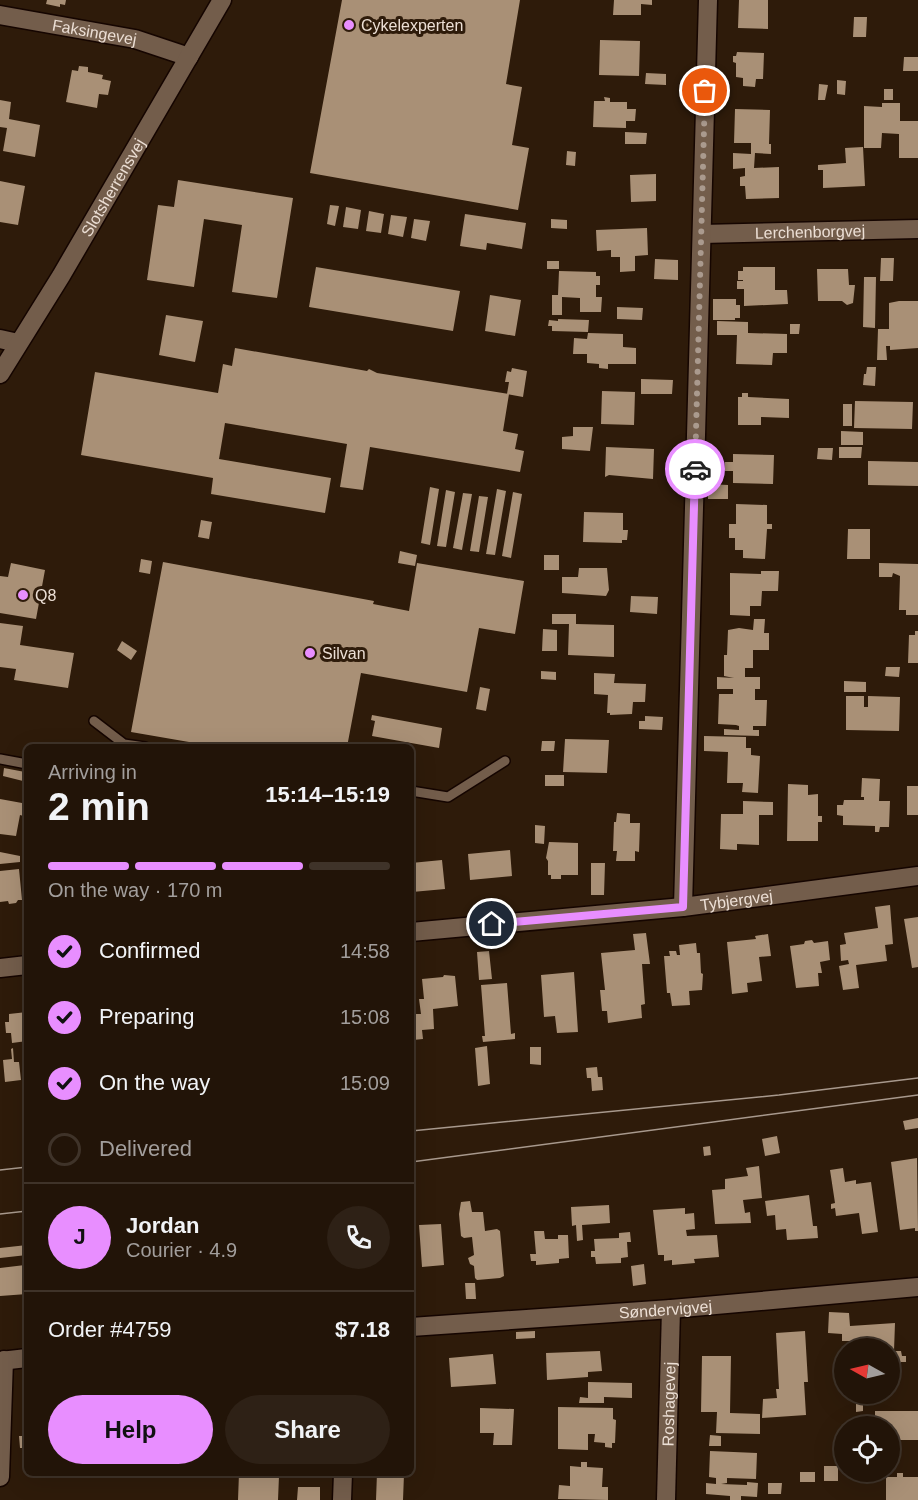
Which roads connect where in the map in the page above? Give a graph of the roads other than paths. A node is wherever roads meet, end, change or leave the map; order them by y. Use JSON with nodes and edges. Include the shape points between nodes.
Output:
{"nodes":[{"id":1,"x":222,"y":0,"type":"edge"},
{"id":2,"x":708,"y":0,"type":"edge"},
{"id":3,"x":0,"y":15,"type":"edge"},
{"id":4,"x":189,"y":57,"type":"junction"},
{"id":5,"x":918,"y":229,"type":"edge"},
{"id":6,"x":702,"y":234,"type":"junction"},
{"id":7,"x":9,"y":341,"type":"edge"},
{"id":8,"x":0,"y":374,"type":"edge"},
{"id":9,"x":94,"y":722,"type":"dead end"},
{"id":10,"x":124,"y":744,"type":"edge"},
{"id":11,"x":0,"y":759,"type":"edge"},
{"id":12,"x":506,"y":760,"type":"dead end"},
{"id":13,"x":24,"y":763,"type":"edge"},
{"id":14,"x":414,"y":791,"type":"edge"},
{"id":15,"x":918,"y":876,"type":"edge"},
{"id":16,"x":683,"y":907,"type":"junction"},
{"id":17,"x":414,"y":932,"type":"edge"},
{"id":18,"x":24,"y":965,"type":"edge"},
{"id":19,"x":0,"y":968,"type":"edge"},
{"id":20,"x":918,"y":1287,"type":"edge"},
{"id":21,"x":672,"y":1309,"type":"junction"},
{"id":22,"x":414,"y":1327,"type":"edge"},
{"id":23,"x":24,"y":1358,"type":"edge"},
{"id":24,"x":2,"y":1360,"type":"edge"},
{"id":25,"x":342,"y":1476,"type":"edge"},
{"id":26,"x":0,"y":1477,"type":"edge"},
{"id":27,"x":342,"y":1500,"type":"edge"},
{"id":28,"x":666,"y":1500,"type":"edge"}],
"edges":[{"from":1,"to":4,"type":"street","name":"Slotsherrensvej"},
{"from":2,"to":6,"type":"street"},
{"from":3,"to":4,"type":"street","name":"Faksingevej","via":[[135,39]]},
{"from":4,"to":7,"type":"street","name":"Slotsherrensvej","via":[[61,276]]},
{"from":5,"to":6,"type":"street","name":"Lerchenborgvej"},
{"from":6,"to":16,"type":"street"},
{"from":7,"to":8,"type":"street","name":"Slotsherrensvej"},
{"from":9,"to":10,"type":"lane"},
{"from":11,"to":13,"type":"lane"},
{"from":12,"to":14,"type":"lane","via":[[448,797]]},
{"from":15,"to":16,"type":"street","name":"Tybjergvej"},
{"from":16,"to":17,"type":"street","name":"Tybjergvej"},
{"from":18,"to":19,"type":"street"},
{"from":20,"to":21,"type":"street","name":"Søndervigvej"},
{"from":21,"to":22,"type":"street","name":"Søndervigvej"},
{"from":21,"to":28,"type":"street","name":"Roshagevej"},
{"from":23,"to":24,"type":"street"},
{"from":24,"to":26,"type":"street"},
{"from":25,"to":27,"type":"street"}]}
